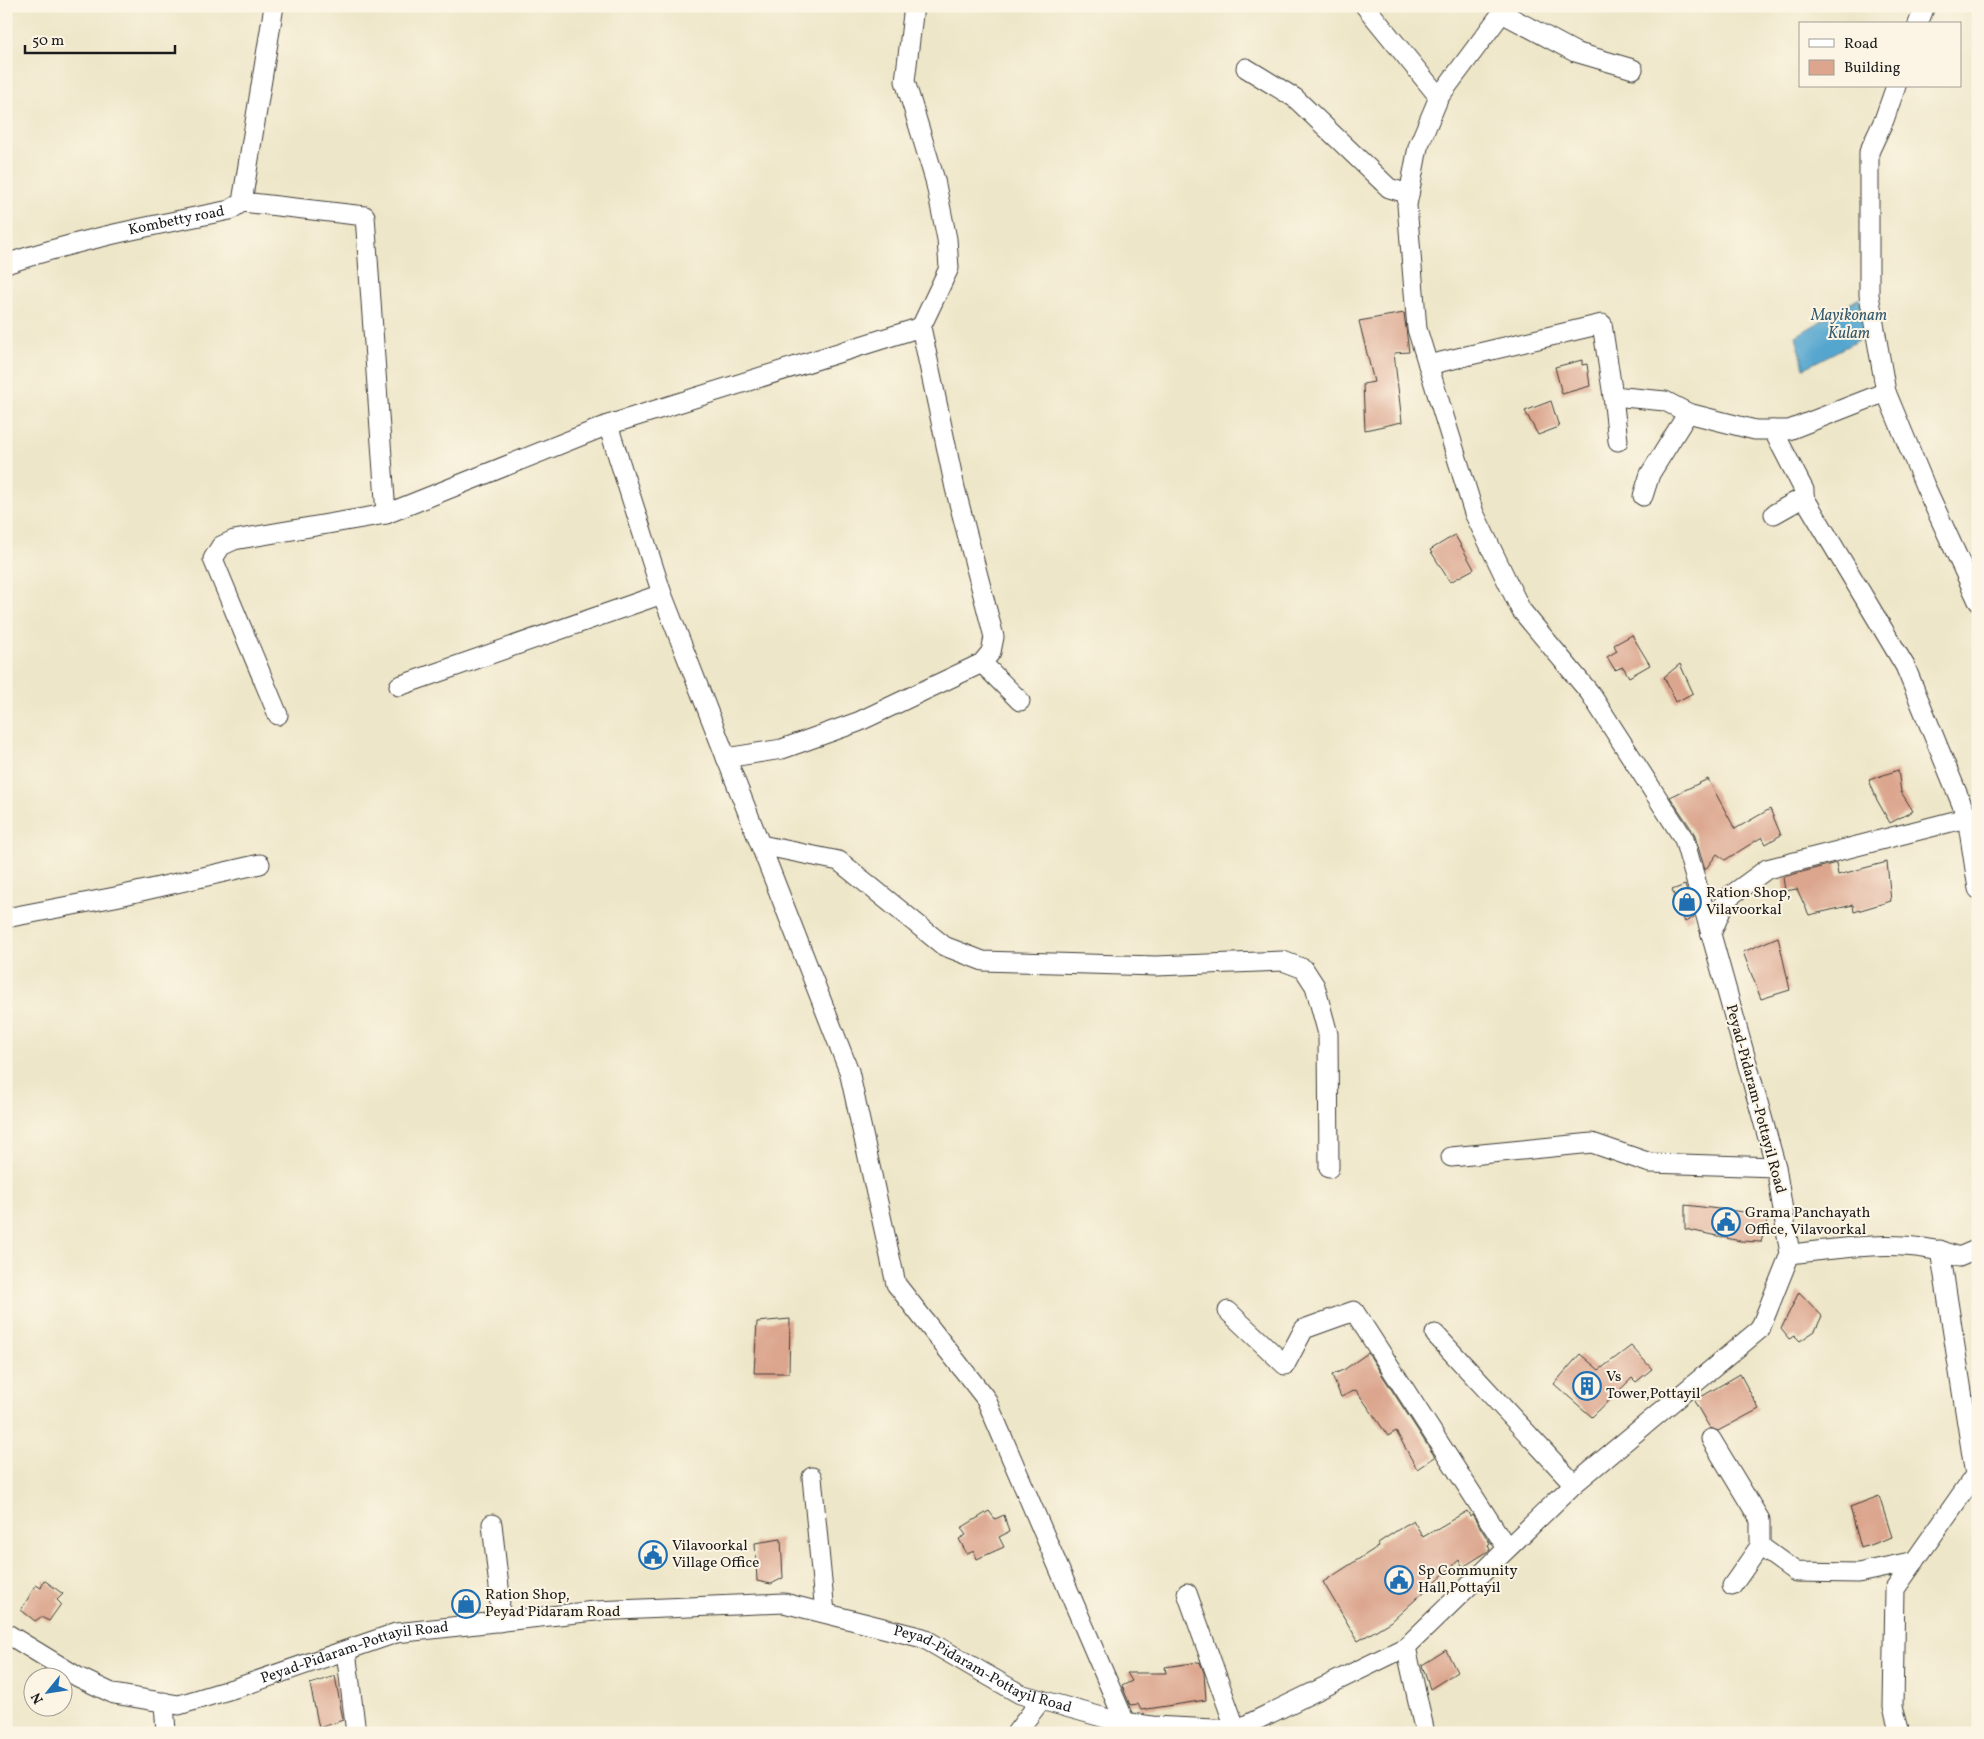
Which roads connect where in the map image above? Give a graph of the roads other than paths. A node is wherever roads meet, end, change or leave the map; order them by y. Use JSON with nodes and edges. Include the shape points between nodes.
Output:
{"nodes":[{"id":1,"x":274,"y":6,"type":"edge"},
{"id":2,"x":914,"y":6,"type":"edge"},
{"id":3,"x":1365,"y":6,"type":"edge"},
{"id":4,"x":1925,"y":6,"type":"edge"},
{"id":5,"x":1505,"y":10,"type":"edge"},
{"id":6,"x":1919,"y":22,"type":"edge"},
{"id":7,"x":1246,"y":68,"type":"dead end"},
{"id":8,"x":1633,"y":69,"type":"dead end"},
{"id":9,"x":1895,"y":88,"type":"edge"},
{"id":10,"x":1439,"y":97,"type":"junction"},
{"id":11,"x":1409,"y":194,"type":"junction"},
{"id":12,"x":242,"y":202,"type":"junction"},
{"id":13,"x":6,"y":264,"type":"edge"},
{"id":14,"x":921,"y":327,"type":"junction"},
{"id":15,"x":1428,"y":365,"type":"junction"},
{"id":16,"x":1886,"y":392,"type":"junction"},
{"id":17,"x":1613,"y":396,"type":"junction"},
{"id":18,"x":1688,"y":413,"type":"junction"},
{"id":19,"x":608,"y":425,"type":"junction"},
{"id":20,"x":1773,"y":430,"type":"junction"},
{"id":21,"x":1618,"y":441,"type":"dead end"},
{"id":22,"x":1643,"y":496,"type":"dead end"},
{"id":23,"x":1804,"y":497,"type":"junction"},
{"id":24,"x":386,"y":514,"type":"junction"},
{"id":25,"x":1774,"y":514,"type":"dead end"},
{"id":26,"x":662,"y":594,"type":"junction"},
{"id":27,"x":1978,"y":601,"type":"edge"},
{"id":28,"x":982,"y":663,"type":"junction"},
{"id":29,"x":399,"y":686,"type":"dead end"},
{"id":30,"x":1020,"y":701,"type":"dead end"},
{"id":31,"x":278,"y":715,"type":"dead end"},
{"id":32,"x":726,"y":758,"type":"junction"},
{"id":33,"x":1972,"y":816,"type":"edge"},
{"id":34,"x":760,"y":845,"type":"junction"},
{"id":35,"x":260,"y":864,"type":"dead end"},
{"id":36,"x":1978,"y":890,"type":"edge"},
{"id":37,"x":6,"y":918,"type":"edge"},
{"id":38,"x":1711,"y":934,"type":"junction"},
{"id":39,"x":1451,"y":1157,"type":"dead end"},
{"id":40,"x":1776,"y":1167,"type":"junction"},
{"id":41,"x":1329,"y":1168,"type":"dead end"},
{"id":42,"x":1978,"y":1249,"type":"edge"},
{"id":43,"x":1940,"y":1250,"type":"junction"},
{"id":44,"x":1790,"y":1254,"type":"junction"},
{"id":45,"x":1228,"y":1311,"type":"dead end"},
{"id":46,"x":1435,"y":1334,"type":"dead end"},
{"id":47,"x":1711,"y":1439,"type":"dead end"},
{"id":48,"x":812,"y":1478,"type":"dead end"},
{"id":49,"x":1574,"y":1484,"type":"junction"},
{"id":50,"x":492,"y":1524,"type":"dead end"},
{"id":51,"x":1760,"y":1546,"type":"junction"},
{"id":52,"x":1507,"y":1548,"type":"junction"},
{"id":53,"x":1915,"y":1560,"type":"junction"},
{"id":54,"x":1732,"y":1586,"type":"dead end"},
{"id":55,"x":1187,"y":1593,"type":"dead end"},
{"id":56,"x":825,"y":1613,"type":"junction"},
{"id":57,"x":499,"y":1622,"type":"junction"},
{"id":58,"x":6,"y":1634,"type":"edge"},
{"id":59,"x":1406,"y":1648,"type":"junction"},
{"id":60,"x":346,"y":1650,"type":"junction"},
{"id":61,"x":1041,"y":1700,"type":"junction"},
{"id":62,"x":164,"y":1702,"type":"junction"},
{"id":63,"x":1125,"y":1722,"type":"junction"},
{"id":64,"x":1236,"y":1730,"type":"junction"},
{"id":65,"x":166,"y":1733,"type":"edge"},
{"id":66,"x":356,"y":1733,"type":"edge"},
{"id":67,"x":1016,"y":1733,"type":"edge"},
{"id":68,"x":1425,"y":1733,"type":"edge"},
{"id":69,"x":1900,"y":1733,"type":"edge"}],
"edges":[{"from":1,"to":12,"type":"street","name":"Kombetty road"},
{"from":2,"to":14,"type":"street","via":[[905,81],[935,180],[947,239],[949,268]]},
{"from":3,"to":10,"type":"street"},
{"from":4,"to":6,"type":"street"},
{"from":5,"to":8,"type":"street","via":[[1575,52]]},
{"from":5,"to":10,"type":"street","name":"Peyad-Pidaram-Pottayil Road"},
{"from":7,"to":11,"type":"street","via":[[1295,98],[1389,188]]},
{"from":9,"to":16,"type":"street","via":[[1869,152],[1870,295]]},
{"from":10,"to":11,"type":"street","name":"Peyad-Pidaram-Pottayil Road","via":[[1418,147]]},
{"from":11,"to":15,"type":"street","name":"Peyad-Pidaram-Pottayil Road","via":[[1407,205],[1417,329]]},
{"from":12,"to":13,"type":"street","name":"Kombetty road","via":[[230,210],[111,235]]},
{"from":12,"to":24,"type":"street","via":[[365,216]]},
{"from":14,"to":19,"type":"street"},
{"from":14,"to":28,"type":"street","via":[[955,488],[994,637],[991,652]]},
{"from":15,"to":17,"type":"street","via":[[1602,324]]},
{"from":15,"to":38,"type":"street","name":"Peyad-Pidaram-Pottayil Road","via":[[1474,513],[1521,610],[1590,693],[1684,839]]},
{"from":16,"to":20,"type":"street","via":[[1789,430]]},
{"from":16,"to":27,"type":"street"},
{"from":17,"to":18,"type":"street","via":[[1665,401]]},
{"from":17,"to":21,"type":"street"},
{"from":18,"to":20,"type":"street","via":[[1738,427]]},
{"from":18,"to":22,"type":"street","via":[[1650,474]]},
{"from":19,"to":24,"type":"street"},
{"from":19,"to":26,"type":"street"},
{"from":20,"to":23,"type":"street","via":[[1803,486]]},
{"from":23,"to":25,"type":"street"},
{"from":23,"to":33,"type":"street","via":[[1905,666]]},
{"from":24,"to":31,"type":"street","via":[[234,540],[220,546],[213,559]]},
{"from":26,"to":29,"type":"street"},
{"from":26,"to":32,"type":"street"},
{"from":28,"to":30,"type":"street"},
{"from":28,"to":32,"type":"street","via":[[858,722],[782,749]]},
{"from":32,"to":34,"type":"street"},
{"from":33,"to":36,"type":"street"},
{"from":33,"to":38,"type":"street","via":[[1767,869],[1726,899]]},
{"from":34,"to":41,"type":"street","via":[[839,861],[944,946],[983,961],[1156,966],[1283,961],[1304,969],[1315,986],[1328,1034]]},
{"from":34,"to":63,"type":"street","via":[[849,1071],[896,1284],[986,1399]]},
{"from":35,"to":37,"type":"street"},
{"from":38,"to":40,"type":"street","name":"Peyad-Pidaram-Pottayil Road"},
{"from":39,"to":40,"type":"street","via":[[1592,1143],[1650,1164]]},
{"from":40,"to":44,"type":"street","name":"Peyad-Pidaram-Pottayil Road"},
{"from":42,"to":43,"type":"street","via":[[1958,1257]]},
{"from":43,"to":44,"type":"street","via":[[1870,1245]]},
{"from":43,"to":53,"type":"street","via":[[1975,1475]]},
{"from":44,"to":49,"type":"street","name":"Peyad-Pidaram-Pottayil Road","via":[[1760,1329]]},
{"from":45,"to":52,"type":"street","via":[[1285,1365],[1304,1329],[1354,1311]]},
{"from":46,"to":49,"type":"street"},
{"from":47,"to":51,"type":"street","via":[[1760,1520]]},
{"from":48,"to":56,"type":"street"},
{"from":49,"to":52,"type":"street","name":"Peyad-Pidaram-Pottayil Road"},
{"from":50,"to":57,"type":"street","via":[[500,1596]]},
{"from":51,"to":53,"type":"street","via":[[1796,1572],[1858,1574]]},
{"from":51,"to":54,"type":"street"},
{"from":52,"to":59,"type":"street","name":"Peyad-Pidaram-Pottayil Road"},
{"from":53,"to":69,"type":"street","via":[[1894,1589],[1893,1707]]},
{"from":55,"to":64,"type":"street"},
{"from":56,"to":57,"type":"street","name":"Peyad-Pidaram-Pottayil Road","via":[[784,1603],[595,1611]]},
{"from":56,"to":61,"type":"street","name":"Peyad-Pidaram-Pottayil Road","via":[[923,1638],[1020,1694]]},
{"from":57,"to":60,"type":"street","name":"Peyad-Pidaram-Pottayil Road","via":[[396,1633]]},
{"from":58,"to":62,"type":"street","name":"Peyad-Pidaram-Pottayil Road","via":[[78,1678],[114,1694]]},
{"from":59,"to":64,"type":"street","name":"Peyad-Pidaram-Pottayil Road"},
{"from":59,"to":68,"type":"street"},
{"from":60,"to":62,"type":"street","name":"Peyad-Pidaram-Pottayil Road","via":[[179,1705]]},
{"from":60,"to":66,"type":"street"},
{"from":61,"to":63,"type":"street","name":"Peyad-Pidaram-Pottayil Road"},
{"from":61,"to":67,"type":"street"},
{"from":62,"to":65,"type":"street"},
{"from":63,"to":64,"type":"street","name":"Peyad-Pidaram-Pottayil Road"}]}
